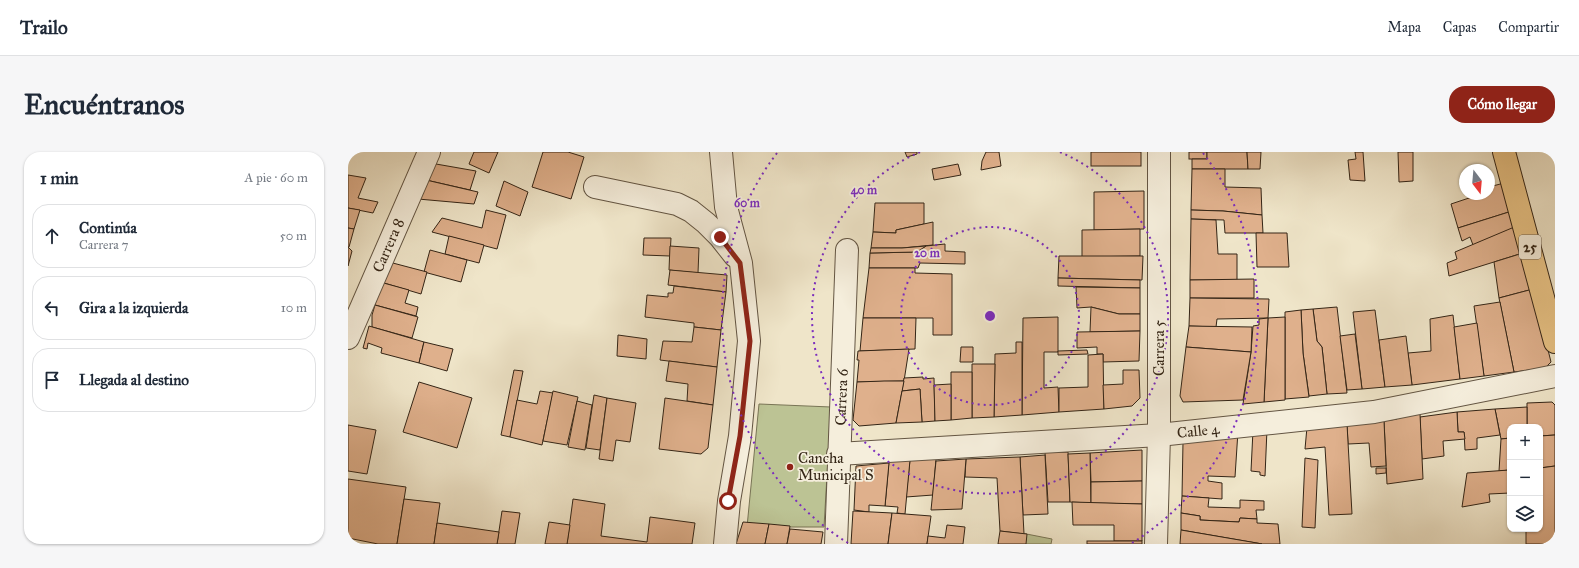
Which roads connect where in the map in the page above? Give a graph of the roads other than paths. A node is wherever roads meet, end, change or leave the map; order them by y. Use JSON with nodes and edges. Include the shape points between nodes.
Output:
{"nodes":[{"id":1,"x":429,"y":152,"type":"edge"},
{"id":2,"x":720,"y":152,"type":"edge"},
{"id":3,"x":1159,"y":152,"type":"edge"},
{"id":4,"x":1504,"y":152,"type":"edge"},
{"id":5,"x":595,"y":187,"type":"dead end"},
{"id":6,"x":847,"y":250,"type":"dead end"},
{"id":7,"x":740,"y":263,"type":"junction"},
{"id":8,"x":348,"y":338,"type":"edge"},
{"id":9,"x":1555,"y":342,"type":"edge"},
{"id":10,"x":1555,"y":376,"type":"edge"},
{"id":11,"x":1160,"y":435,"type":"junction"},
{"id":12,"x":838,"y":454,"type":"junction"},
{"id":13,"x":725,"y":544,"type":"edge"},
{"id":14,"x":836,"y":544,"type":"edge"},
{"id":15,"x":1156,"y":544,"type":"edge"}],
"edges":[{"from":1,"to":8,"type":"street","name":"Carrera 8"},
{"from":2,"to":7,"type":"street","via":[[726,207]]},
{"from":3,"to":11,"type":"street","name":"Carrera 5"},
{"from":4,"to":9,"type":"main road","number":"25"},
{"from":5,"to":7,"type":"street","via":[[677,204],[691,211],[720,237]]},
{"from":6,"to":12,"type":"street","name":"Carrera 6"},
{"from":7,"to":13,"type":"street","via":[[750,341],[740,436],[728,501]]},
{"from":10,"to":11,"type":"street","name":"Calle 4","via":[[1374,412]]},
{"from":11,"to":12,"type":"street","name":"Calle 4"},
{"from":11,"to":15,"type":"street","name":"Carrera 5"},
{"from":12,"to":14,"type":"street","name":"Carrera 6"}]}
